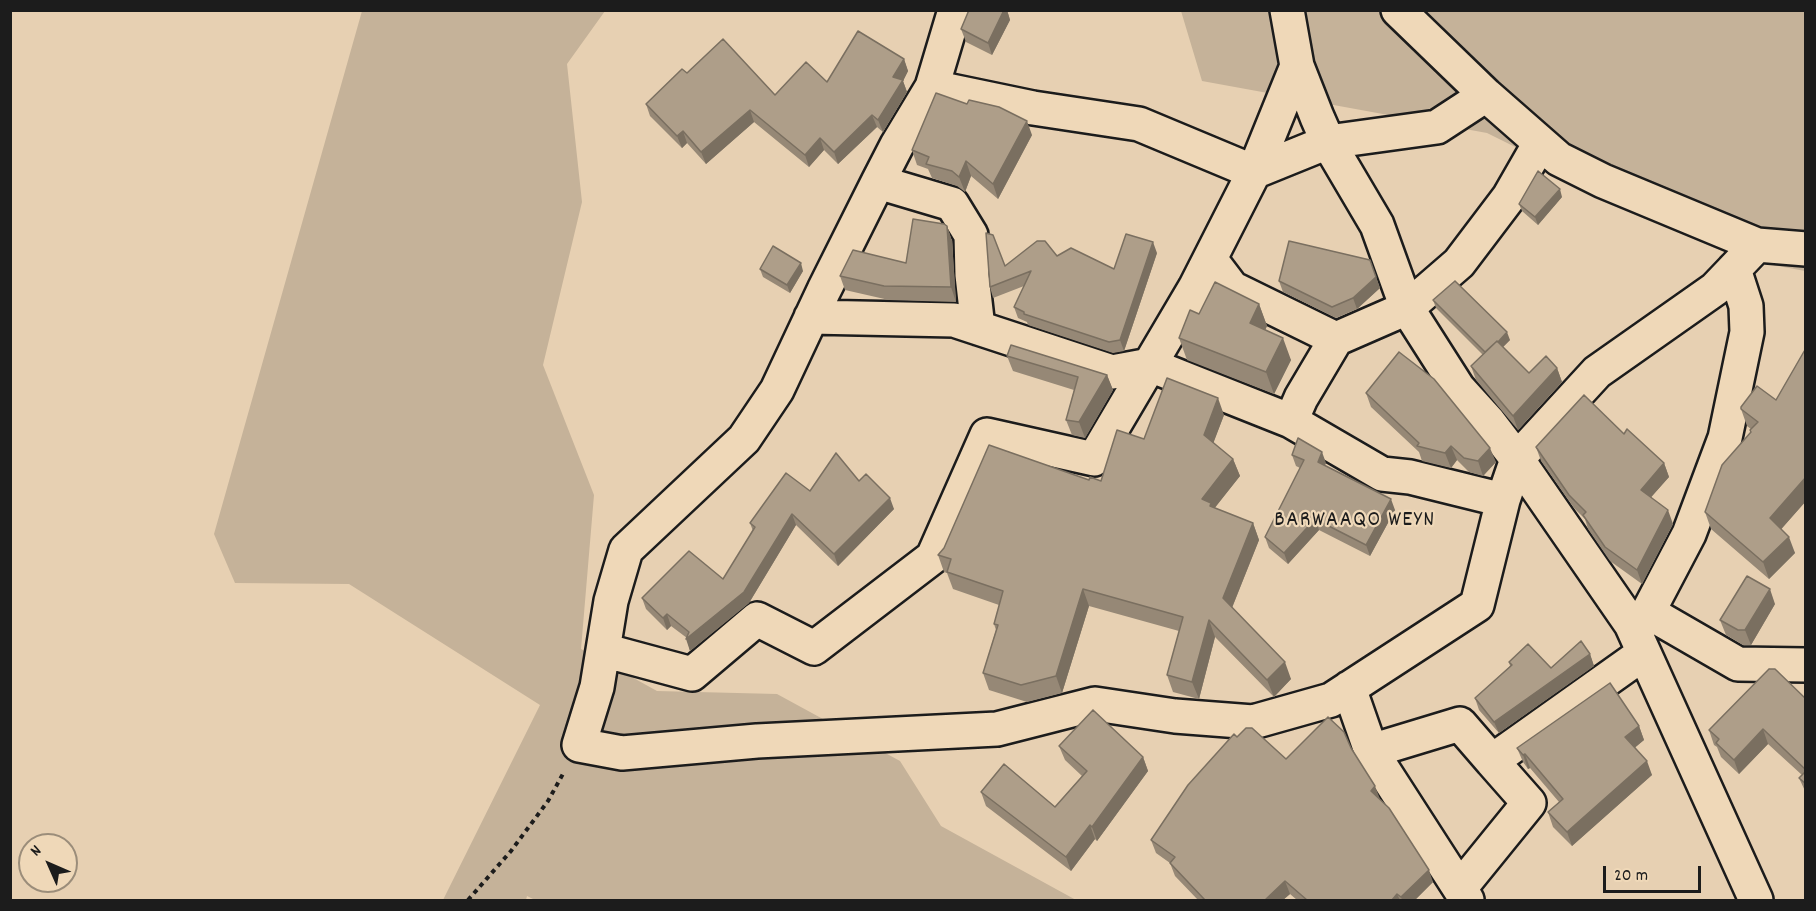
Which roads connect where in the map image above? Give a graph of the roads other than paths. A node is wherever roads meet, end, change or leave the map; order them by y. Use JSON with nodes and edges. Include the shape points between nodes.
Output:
{"nodes":[{"id":1,"x":955,"y":10,"type":"edge"},
{"id":2,"x":1287,"y":10,"type":"edge"},
{"id":3,"x":1398,"y":10,"type":"edge"},
{"id":4,"x":1297,"y":66,"type":"junction"},
{"id":5,"x":932,"y":87,"type":"junction"},
{"id":6,"x":1486,"y":95,"type":"junction"},
{"id":7,"x":1328,"y":142,"type":"junction"},
{"id":8,"x":1540,"y":142,"type":"junction"},
{"id":9,"x":1254,"y":172,"type":"junction"},
{"id":10,"x":878,"y":182,"type":"junction"},
{"id":11,"x":1757,"y":245,"type":"junction"},
{"id":12,"x":1806,"y":249,"type":"edge"},
{"id":13,"x":1210,"y":259,"type":"junction"},
{"id":14,"x":1734,"y":269,"type":"junction"},
{"id":15,"x":1407,"y":308,"type":"junction"},
{"id":16,"x":811,"y":317,"type":"junction"},
{"id":17,"x":978,"y":328,"type":"junction"},
{"id":18,"x":1336,"y":339,"type":"junction"},
{"id":19,"x":1150,"y":365,"type":"junction"},
{"id":20,"x":1291,"y":421,"type":"junction"},
{"id":21,"x":1517,"y":459,"type":"junction"},
{"id":22,"x":1503,"y":500,"type":"junction"},
{"id":23,"x":1641,"y":630,"type":"junction"},
{"id":24,"x":603,"y":650,"type":"junction"},
{"id":25,"x":1806,"y":665,"type":"edge"},
{"id":26,"x":1349,"y":688,"type":"junction"},
{"id":27,"x":1371,"y":751,"type":"junction"},
{"id":28,"x":1492,"y":761,"type":"junction"},
{"id":29,"x":1463,"y":894,"type":"edge"},
{"id":30,"x":1756,"y":900,"type":"edge"}],
"edges":[{"from":1,"to":5,"type":"street"},
{"from":2,"to":4,"type":"street"},
{"from":3,"to":6,"type":"street"},
{"from":4,"to":7,"type":"street"},
{"from":4,"to":9,"type":"street"},
{"from":5,"to":9,"type":"street","via":[[1032,108],[1139,124]]},
{"from":5,"to":10,"type":"street"},
{"from":6,"to":7,"type":"street","via":[[1437,127]]},
{"from":6,"to":8,"type":"street"},
{"from":7,"to":9,"type":"street"},
{"from":7,"to":15,"type":"street","via":[[1377,225]]},
{"from":8,"to":11,"type":"street","via":[[1559,159],[1603,181]]},
{"from":8,"to":15,"type":"street","via":[[1509,197],[1459,263]]},
{"from":9,"to":13,"type":"street"},
{"from":10,"to":16,"type":"street"},
{"from":10,"to":17,"type":"street","via":[[952,204],[971,235]]},
{"from":11,"to":12,"type":"street"},
{"from":11,"to":14,"type":"street"},
{"from":13,"to":18,"type":"street","via":[[1232,288]]},
{"from":13,"to":19,"type":"street"},
{"from":14,"to":21,"type":"street","via":[[1714,289],[1597,372]]},
{"from":14,"to":23,"type":"street","via":[[1746,306],[1747,332],[1725,438],[1689,534]]},
{"from":15,"to":18,"type":"street"},
{"from":15,"to":21,"type":"street","via":[[1458,388]]},
{"from":16,"to":17,"type":"street","via":[[954,320]]},
{"from":16,"to":24,"type":"street","via":[[777,390],[744,438],[626,550]]},
{"from":17,"to":19,"type":"street","via":[[1112,372]]},
{"from":18,"to":20,"type":"street"},
{"from":19,"to":20,"type":"street"},
{"from":19,"to":24,"type":"street","via":[[1094,459],[987,435],[933,558],[814,648],[757,619],[692,674]]},
{"from":20,"to":22,"type":"street","via":[[1382,474]]},
{"from":21,"to":22,"type":"street"},
{"from":21,"to":23,"type":"street"},
{"from":22,"to":26,"type":"street","via":[[1477,605]]},
{"from":23,"to":25,"type":"street","via":[[1738,664]]},
{"from":23,"to":28,"type":"street"},
{"from":23,"to":30,"type":"street"},
{"from":24,"to":26,"type":"street","via":[[597,687],[579,745],[622,753],[757,741],[997,729],[1095,704],[1252,722],[1331,700]]},
{"from":26,"to":27,"type":"street"},
{"from":27,"to":28,"type":"street","via":[[1461,724]]},
{"from":27,"to":29,"type":"street"},
{"from":28,"to":29,"type":"street","via":[[1529,803]]}]}
